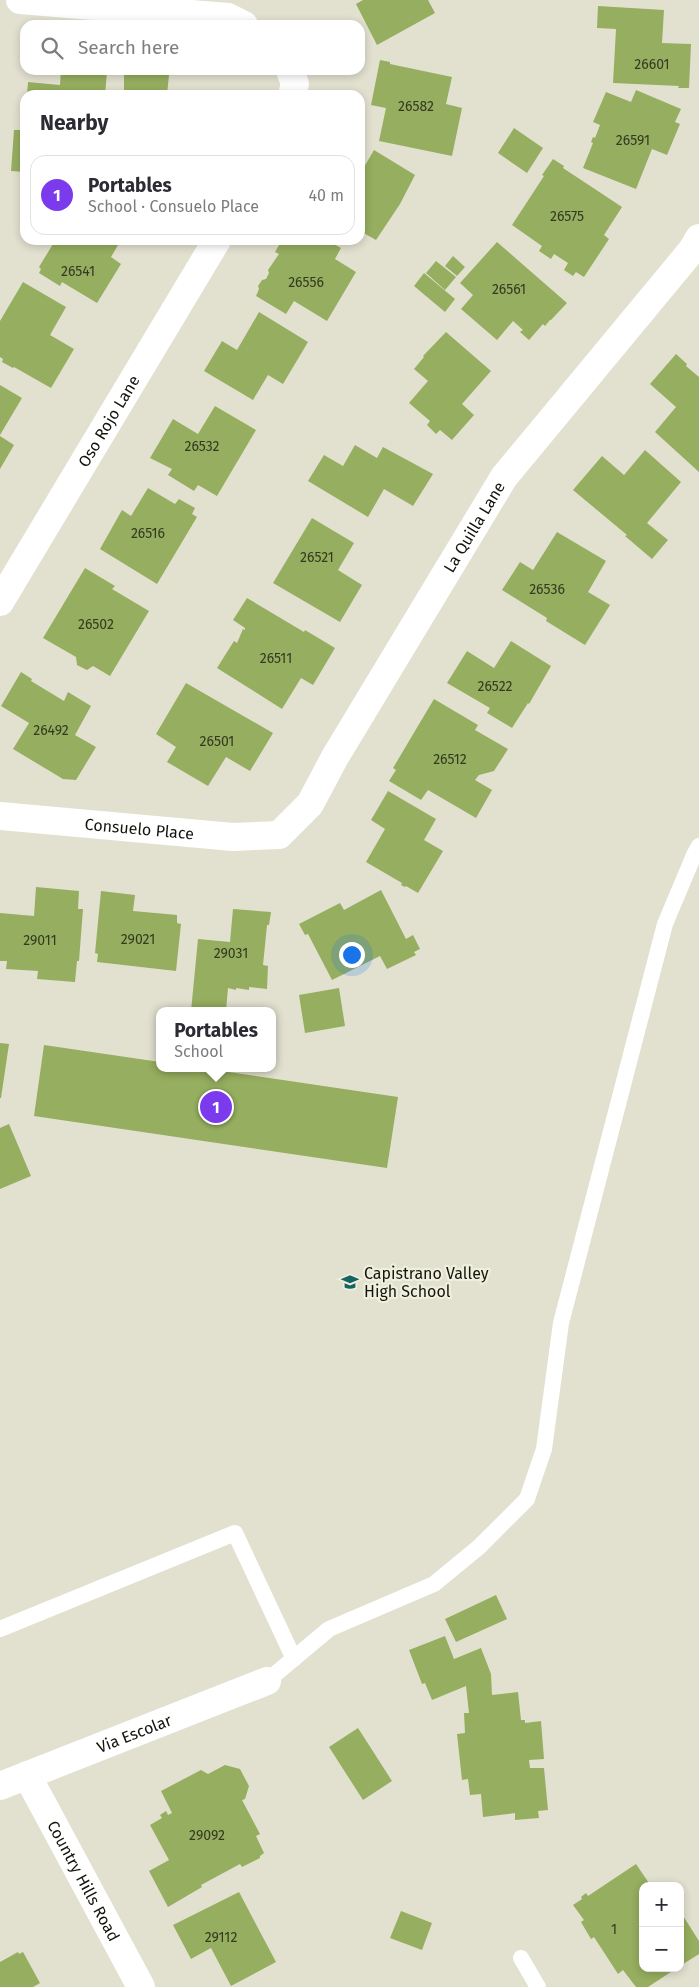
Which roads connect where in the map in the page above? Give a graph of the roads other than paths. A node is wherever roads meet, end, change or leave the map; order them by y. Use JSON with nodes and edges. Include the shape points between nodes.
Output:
{"nodes":[{"id":1,"x":20,"y":0,"type":"edge"},
{"id":2,"x":234,"y":20,"type":"edge"},
{"id":3,"x":292,"y":75,"type":"edge"},
{"id":4,"x":293,"y":90,"type":"edge"},
{"id":5,"x":699,"y":238,"type":"edge"},
{"id":6,"x":214,"y":245,"type":"edge"},
{"id":7,"x":0,"y":602,"type":"edge"},
{"id":8,"x":0,"y":816,"type":"edge"},
{"id":9,"x":279,"y":834,"type":"joint"},
{"id":10,"x":699,"y":846,"type":"edge"},
{"id":11,"x":0,"y":1629,"type":"edge"},
{"id":12,"x":294,"y":1659,"type":"junction"},
{"id":13,"x":267,"y":1681,"type":"joint"},
{"id":14,"x":27,"y":1775,"type":"junction"},
{"id":15,"x":0,"y":1786,"type":"edge"},
{"id":16,"x":521,"y":1958,"type":"dead end"},
{"id":17,"x":141,"y":1987,"type":"edge"},
{"id":18,"x":538,"y":1987,"type":"edge"}],
"edges":[{"from":1,"to":2,"type":"street"},
{"from":3,"to":4,"type":"street"},
{"from":5,"to":9,"type":"street","name":"La Quilla Lane","via":[[504,477],[310,804]]},
{"from":6,"to":7,"type":"street","name":"Oso Rojo Lane"},
{"from":8,"to":9,"type":"street","name":"Consuelo Place","via":[[233,836]]},
{"from":10,"to":12,"type":"lane","via":[[666,924],[562,1323],[544,1449],[527,1498],[479,1548],[434,1584],[329,1629]]},
{"from":11,"to":12,"type":"lane","via":[[235,1533]]},
{"from":12,"to":13,"type":"lane"},
{"from":13,"to":14,"type":"street","name":"Via Escolar"},
{"from":14,"to":15,"type":"street","name":"Via Escolar"},
{"from":14,"to":17,"type":"street","name":"Country Hills Road"},
{"from":16,"to":18,"type":"lane"}]}
